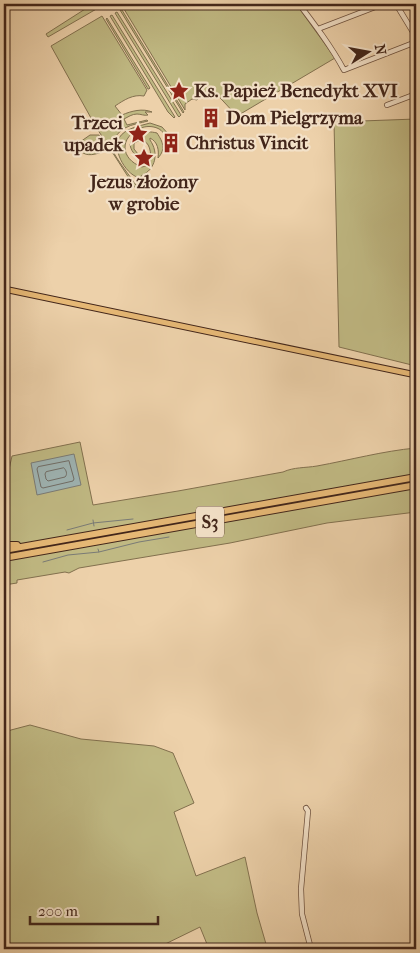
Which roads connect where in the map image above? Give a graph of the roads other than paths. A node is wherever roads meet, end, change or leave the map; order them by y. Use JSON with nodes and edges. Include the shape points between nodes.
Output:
{"nodes":[{"id":1,"x":299,"y":4,"type":"edge"},
{"id":2,"x":383,"y":4,"type":"edge"},
{"id":3,"x":396,"y":4,"type":"edge"},
{"id":4,"x":318,"y":29,"type":"junction"},
{"id":5,"x":416,"y":37,"type":"edge"},
{"id":6,"x":416,"y":42,"type":"edge"},
{"id":7,"x":416,"y":94,"type":"edge"},
{"id":8,"x":387,"y":105,"type":"dead end"},
{"id":9,"x":4,"y":289,"type":"edge"},
{"id":10,"x":416,"y":375,"type":"edge"},
{"id":11,"x":416,"y":477,"type":"edge"},
{"id":12,"x":416,"y":485,"type":"edge"},
{"id":13,"x":4,"y":545,"type":"edge"},
{"id":14,"x":31,"y":546,"type":"junction"},
{"id":15,"x":4,"y":550,"type":"edge"},
{"id":16,"x":4,"y":558,"type":"edge"},
{"id":17,"x":306,"y":808,"type":"dead end"},
{"id":18,"x":311,"y":949,"type":"edge"}],
"edges":[{"from":1,"to":4,"type":"street"},
{"from":2,"to":4,"type":"street"},
{"from":3,"to":5,"type":"street"},
{"from":4,"to":6,"type":"street","via":[[344,70]]},
{"from":7,"to":8,"type":"street"},
{"from":9,"to":10,"type":"main road"},
{"from":11,"to":14,"type":"highway","number":"S3"},
{"from":12,"to":16,"type":"highway","number":"S3"},
{"from":13,"to":14,"type":"highway"},
{"from":14,"to":15,"type":"highway","number":"S3"},
{"from":17,"to":18,"type":"street","via":[[301,889],[302,914]]}]}
